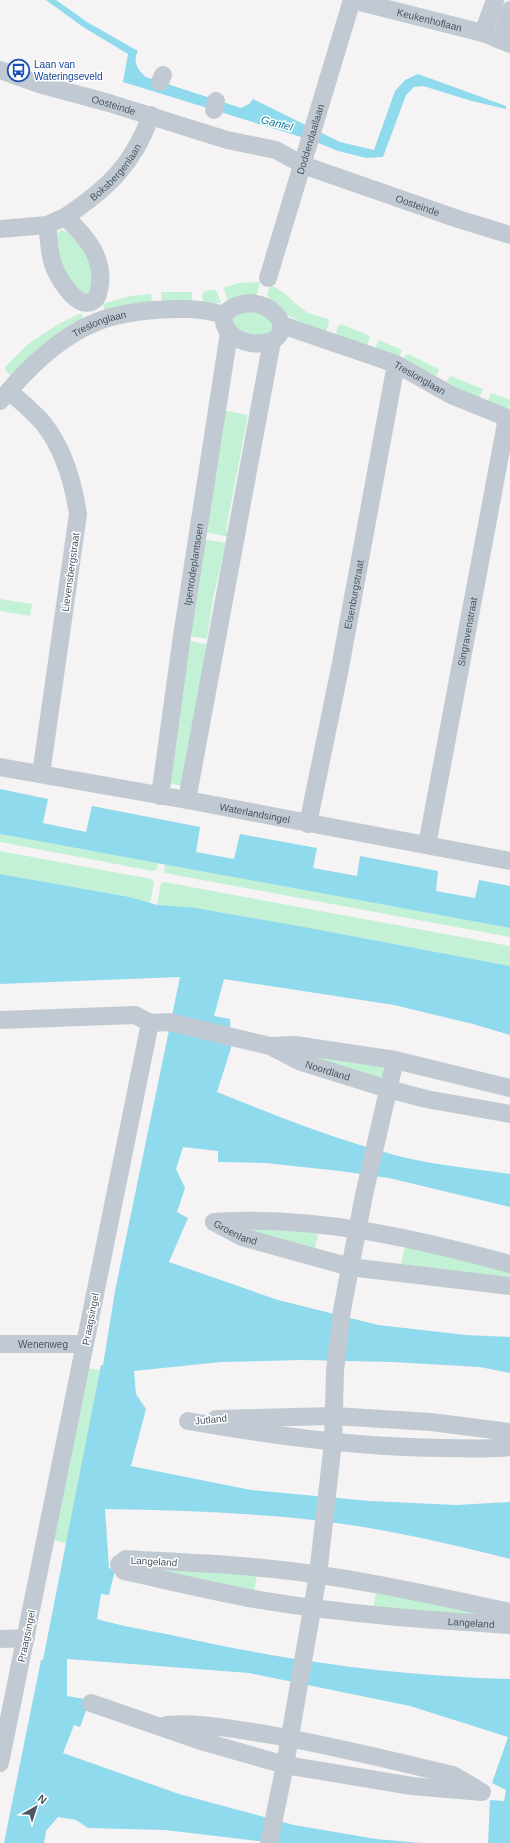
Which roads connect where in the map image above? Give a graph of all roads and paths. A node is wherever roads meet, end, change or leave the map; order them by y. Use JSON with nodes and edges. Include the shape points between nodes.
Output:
{"nodes":[{"id":1,"x":352,"y":0,"type":"edge"},
{"id":2,"x":495,"y":0,"type":"edge"},
{"id":3,"x":510,"y":10,"type":"edge"},
{"id":4,"x":483,"y":33,"type":"junction"},
{"id":5,"x":505,"y":42,"type":"edge"},
{"id":6,"x":0,"y":70,"type":"edge"},
{"id":7,"x":151,"y":115,"type":"junction"},
{"id":8,"x":303,"y":165,"type":"junction"},
{"id":9,"x":65,"y":217,"type":"junction"},
{"id":10,"x":48,"y":225,"type":"junction"},
{"id":11,"x":0,"y":230,"type":"edge"},
{"id":12,"x":510,"y":236,"type":"edge"},
{"id":13,"x":268,"y":278,"type":"dead end"},
{"id":14,"x":91,"y":302,"type":"junction"},
{"id":15,"x":225,"y":315,"type":"junction"},
{"id":16,"x":99,"y":321,"type":"junction"},
{"id":17,"x":282,"y":325,"type":"junction"},
{"id":18,"x":228,"y":333,"type":"junction"},
{"id":19,"x":272,"y":341,"type":"junction"},
{"id":20,"x":396,"y":364,"type":"junction"},
{"id":21,"x":4,"y":396,"type":"edge"},
{"id":22,"x":509,"y":419,"type":"edge"},
{"id":23,"x":0,"y":767,"type":"edge"},
{"id":24,"x":41,"y":774,"type":"junction"},
{"id":25,"x":160,"y":796,"type":"junction"},
{"id":26,"x":187,"y":800,"type":"junction"},
{"id":27,"x":308,"y":824,"type":"junction"},
{"id":28,"x":427,"y":845,"type":"junction"},
{"id":29,"x":510,"y":861,"type":"edge"},
{"id":30,"x":0,"y":1020,"type":"edge"},
{"id":31,"x":150,"y":1023,"type":"junction"},
{"id":32,"x":270,"y":1046,"type":"junction"},
{"id":33,"x":395,"y":1060,"type":"junction"},
{"id":34,"x":388,"y":1088,"type":"junction"},
{"id":35,"x":510,"y":1088,"type":"edge"},
{"id":36,"x":510,"y":1114,"type":"edge"},
{"id":37,"x":357,"y":1230,"type":"junction"},
{"id":38,"x":510,"y":1264,"type":"edge"},
{"id":39,"x":350,"y":1267,"type":"junction"},
{"id":40,"x":510,"y":1286,"type":"edge"},
{"id":41,"x":0,"y":1344,"type":"edge"},
{"id":42,"x":85,"y":1344,"type":"junction"},
{"id":43,"x":334,"y":1416,"type":"junction"},
{"id":44,"x":510,"y":1432,"type":"edge"},
{"id":45,"x":333,"y":1442,"type":"junction"},
{"id":46,"x":510,"y":1447,"type":"edge"},
{"id":47,"x":318,"y":1574,"type":"junction"},
{"id":48,"x":312,"y":1608,"type":"junction"},
{"id":49,"x":510,"y":1612,"type":"edge"},
{"id":50,"x":510,"y":1625,"type":"edge"},
{"id":51,"x":0,"y":1638,"type":"edge"},
{"id":52,"x":26,"y":1638,"type":"junction"},
{"id":53,"x":90,"y":1703,"type":"dead end"},
{"id":54,"x":157,"y":1726,"type":"junction"},
{"id":55,"x":290,"y":1738,"type":"junction"},
{"id":56,"x":0,"y":1763,"type":"edge"},
{"id":57,"x":285,"y":1766,"type":"junction"},
{"id":58,"x":269,"y":1843,"type":"edge"}],
"edges":[{"from":1,"to":4,"type":"street","name":"Keukenhoflaan"},
{"from":1,"to":8,"type":"street","name":"Doddendaallaan"},
{"from":2,"to":4,"type":"street"},
{"from":3,"to":5,"type":"street","name":"Keukenhoflaan"},
{"from":4,"to":5,"type":"street","name":"Keukenhoflaan"},
{"from":6,"to":7,"type":"street","name":"Oosteinde","via":[[38,84]]},
{"from":7,"to":8,"type":"street","name":"Oosteinde","via":[[227,140],[273,161]]},
{"from":7,"to":9,"type":"street","name":"Boksbergenlaan","via":[[143,137],[127,163],[84,204]]},
{"from":8,"to":12,"type":"street","name":"Oosteinde"},
{"from":8,"to":13,"type":"street","name":"Doddendaallaan"},
{"from":9,"to":10,"type":"street","name":"Boksbergenlaan"},
{"from":9,"to":14,"type":"street","via":[[90,244],[99,263],[101,283],[98,297]]},
{"from":10,"to":11,"type":"street"},
{"from":10,"to":14,"type":"street","via":[[52,263],[60,282],[74,297]]},
{"from":14,"to":16,"type":"street"},
{"from":15,"to":16,"type":"street","name":"Treslonglaan","via":[[204,309],[175,308],[143,311]]},
{"from":15,"to":17,"type":"street","via":[[230,308],[238,304],[251,302],[273,311]]},
{"from":15,"to":18,"type":"street","via":[[224,326]]},
{"from":16,"to":21,"type":"street","name":"Treslonglaan","via":[[67,338],[38,359]]},
{"from":17,"to":19,"type":"street","via":[[281,332]]},
{"from":17,"to":20,"type":"street","name":"Treslonglaan"},
{"from":18,"to":19,"type":"street","via":[[245,342],[262,344]]},
{"from":18,"to":25,"type":"street","name":"Ipenrodeplantsoen"},
{"from":19,"to":26,"type":"street"},
{"from":20,"to":22,"type":"street","name":"Treslonglaan","via":[[451,395]]},
{"from":20,"to":27,"type":"street","name":"Elsenburgstraat","via":[[340,668]]},
{"from":21,"to":24,"type":"street","name":"Lievensbergstraat","via":[[42,422],[61,450],[74,485],[78,514]]},
{"from":22,"to":28,"type":"street","name":"Singravenstraat"},
{"from":23,"to":24,"type":"street","name":"Waterlandsingel"},
{"from":24,"to":25,"type":"street","name":"Waterlandsingel"},
{"from":25,"to":26,"type":"street","name":"Waterlandsingel"},
{"from":26,"to":27,"type":"street","name":"Waterlandsingel"},
{"from":27,"to":28,"type":"street","name":"Waterlandsingel"},
{"from":28,"to":29,"type":"street","name":"Waterlandsingel"},
{"from":30,"to":31,"type":"street","via":[[135,1015]]},
{"from":31,"to":32,"type":"street","name":"Noordland","via":[[169,1022]]},
{"from":31,"to":42,"type":"street","name":"Praagsingel"},
{"from":32,"to":33,"type":"street","name":"Noordland","via":[[295,1045]]},
{"from":32,"to":34,"type":"street","name":"Noordland","via":[[301,1062]]},
{"from":33,"to":34,"type":"street"},
{"from":33,"to":35,"type":"street","name":"Noordland"},
{"from":34,"to":36,"type":"street","name":"Noordland","via":[[426,1099]]},
{"from":34,"to":37,"type":"street"},
{"from":37,"to":38,"type":"street","name":"Groenland","via":[[441,1246]]},
{"from":37,"to":39,"type":"street"},
{"from":37,"to":39,"type":"street","name":"Groenland","via":[[316,1224],[252,1220],[214,1222],[242,1237]]},
{"from":39,"to":40,"type":"street","name":"Groenland"},
{"from":39,"to":43,"type":"street","via":[[335,1371]]},
{"from":41,"to":42,"type":"street","name":"Wenenweg"},
{"from":42,"to":52,"type":"street","name":"Praagsingel"},
{"from":43,"to":44,"type":"street","name":"Jutland","via":[[431,1422]]},
{"from":43,"to":45,"type":"street"},
{"from":43,"to":45,"type":"street","name":"Jutland","via":[[188,1421]]},
{"from":45,"to":46,"type":"street","name":"Jutland","via":[[428,1448]]},
{"from":45,"to":47,"type":"street"},
{"from":47,"to":48,"type":"street"},
{"from":47,"to":48,"type":"street","name":"Langeland","via":[[134,1559],[126,1559],[118,1564],[124,1571],[259,1600]]},
{"from":47,"to":49,"type":"street","name":"Langeland","via":[[406,1589]]},
{"from":48,"to":50,"type":"street","name":"Langeland"},
{"from":48,"to":55,"type":"street"},
{"from":51,"to":52,"type":"street"},
{"from":52,"to":56,"type":"street","name":"Praagsingel"},
{"from":53,"to":54,"type":"street"},
{"from":54,"to":55,"type":"street","via":[[186,1723]]},
{"from":54,"to":57,"type":"street"},
{"from":55,"to":57,"type":"street"},
{"from":55,"to":57,"type":"street","via":[[453,1775],[482,1792],[412,1786]]},
{"from":57,"to":58,"type":"street"}]}
